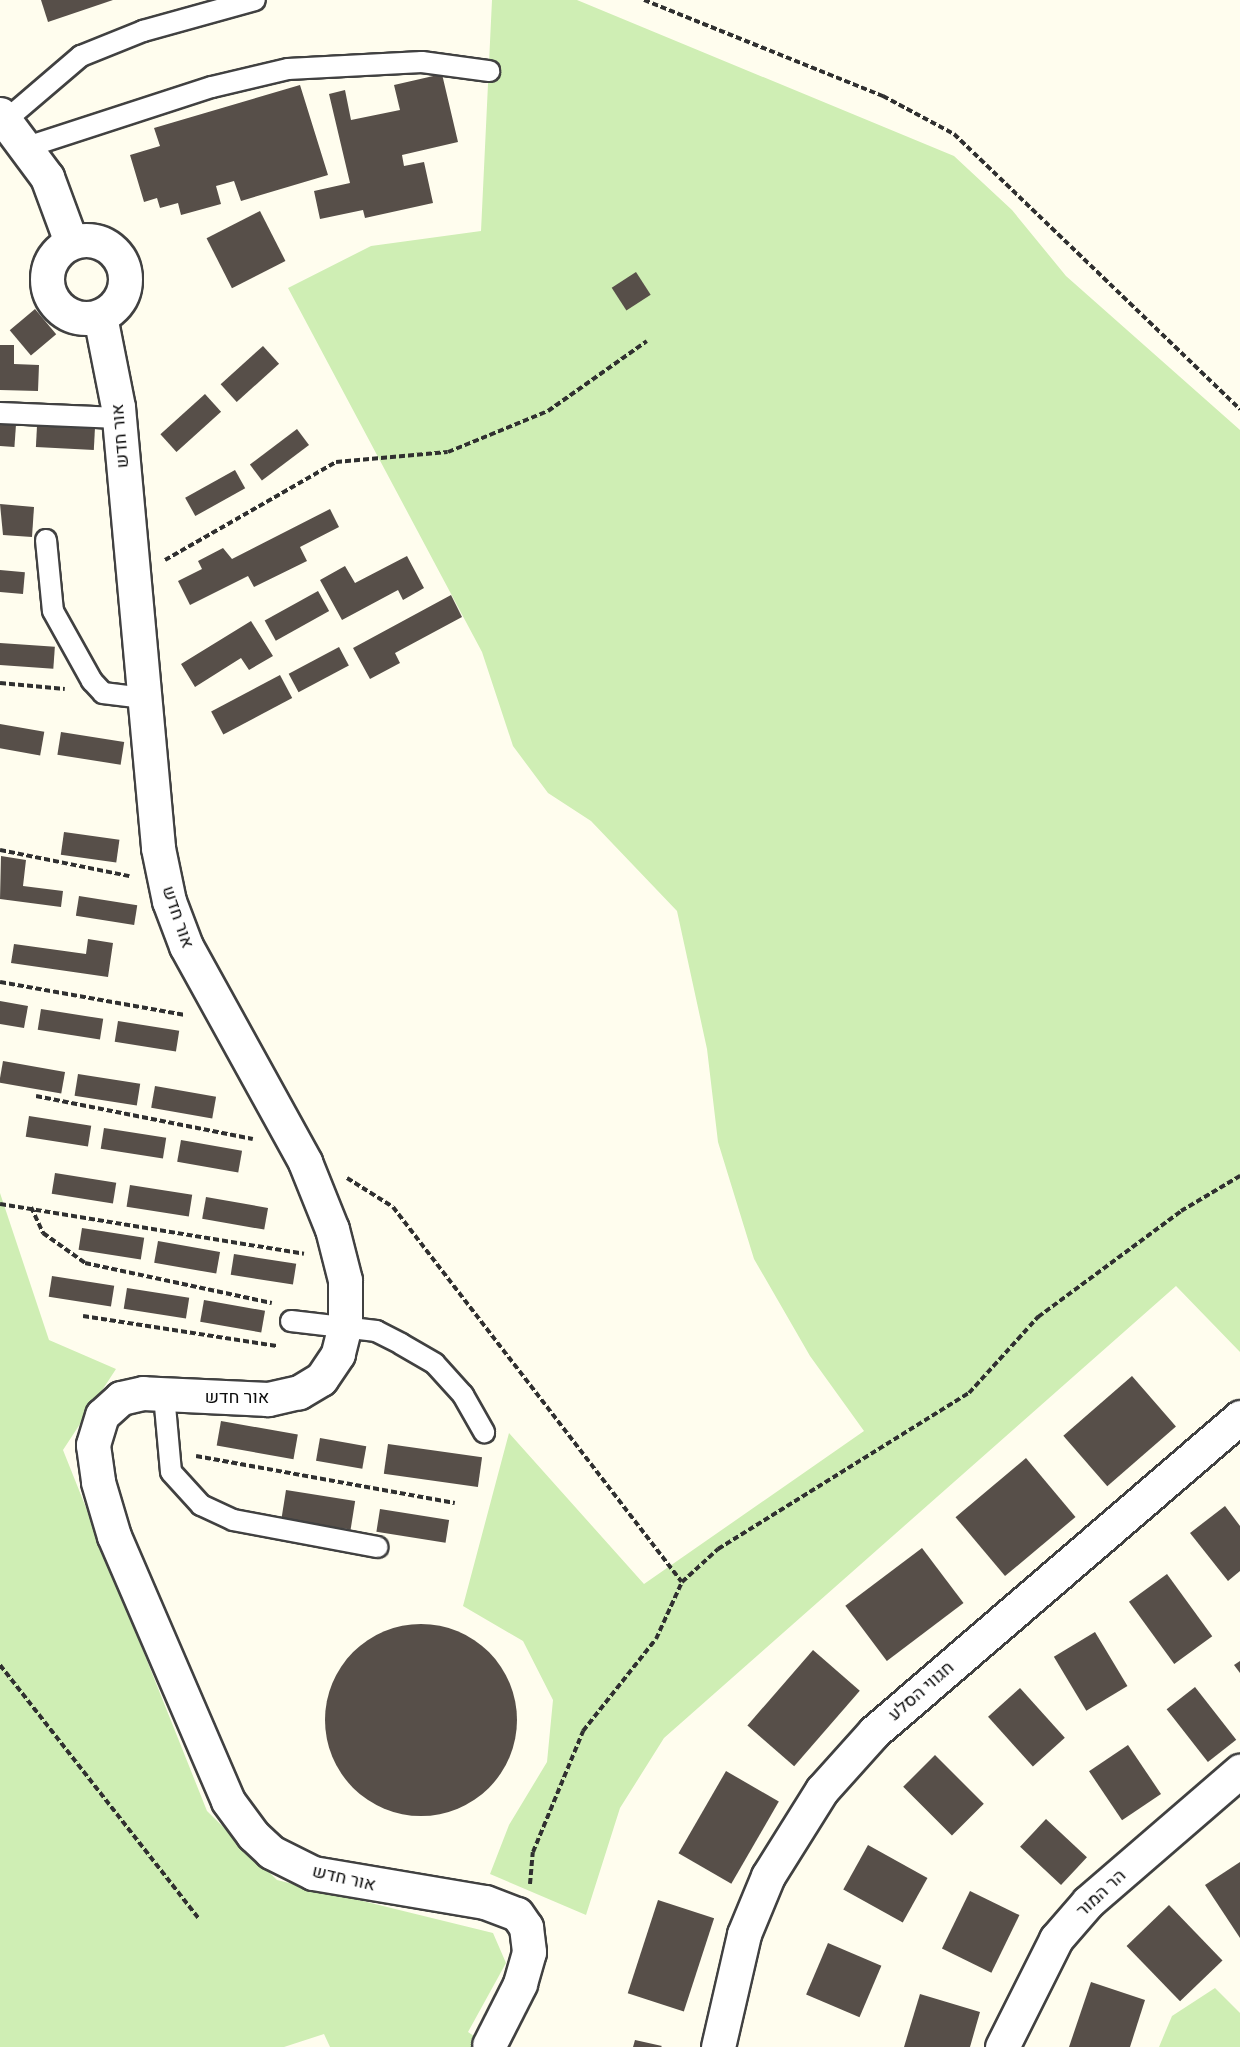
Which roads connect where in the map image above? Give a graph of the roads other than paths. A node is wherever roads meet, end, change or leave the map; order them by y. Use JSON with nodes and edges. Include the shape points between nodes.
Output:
{"nodes":[{"id":1,"x":255,"y":0,"type":"edge"},
{"id":2,"x":489,"y":71,"type":"dead end"},
{"id":3,"x":3,"y":117,"type":"edge"},
{"id":4,"x":27,"y":147,"type":"junction"},
{"id":5,"x":71,"y":242,"type":"junction"},
{"id":6,"x":100,"y":316,"type":"junction"},
{"id":7,"x":0,"y":413,"type":"edge"},
{"id":8,"x":119,"y":418,"type":"junction"},
{"id":9,"x":46,"y":540,"type":"dead end"},
{"id":10,"x":144,"y":698,"type":"junction"},
{"id":11,"x":291,"y":1322,"type":"road end"},
{"id":12,"x":345,"y":1325,"type":"junction"},
{"id":13,"x":164,"y":1395,"type":"junction"},
{"id":14,"x":1240,"y":1417,"type":"edge"},
{"id":15,"x":484,"y":1432,"type":"dead end"},
{"id":16,"x":377,"y":1547,"type":"dead end"},
{"id":17,"x":1240,"y":1771,"type":"edge"},
{"id":18,"x":489,"y":2045,"type":"dead end"},
{"id":19,"x":718,"y":2047,"type":"edge"},
{"id":20,"x":1002,"y":2047,"type":"edge"}],
"edges":[{"from":1,"to":3,"type":"lane","via":[[143,31],[81,56]]},
{"from":2,"to":4,"type":"lane","via":[[422,62],[288,69],[212,87]]},
{"from":3,"to":4,"type":"street"},
{"from":4,"to":5,"type":"street","via":[[47,177]]},
{"from":5,"to":6,"type":"street","via":[[51,261],[47,287],[71,315]]},
{"from":5,"to":6,"type":"street","via":[[95,240],[122,262],[122,297]]},
{"from":6,"to":8,"type":"street","name":"אור חדש"},
{"from":7,"to":8,"type":"lane"},
{"from":8,"to":10,"type":"street","name":"אור חדש"},
{"from":9,"to":10,"type":"lane","via":[[53,611],[103,693]]},
{"from":10,"to":12,"type":"street","name":"אור חדש","via":[[165,883],[186,946],[301,1155],[340,1260]]},
{"from":11,"to":12,"type":"lane"},
{"from":12,"to":13,"type":"street","name":"אור חדש","via":[[338,1354],[321,1379],[299,1392],[268,1399]]},
{"from":12,"to":15,"type":"lane","via":[[376,1331],[435,1364],[463,1395]]},
{"from":13,"to":16,"type":"lane","via":[[171,1472],[201,1505],[233,1520]]},
{"from":13,"to":18,"type":"street","name":"אור חדש","via":[[121,1398],[102,1415],[93,1445],[98,1482],[114,1536],[228,1801],[271,1852],[313,1873],[485,1902],[517,1914],[526,1927],[529,1952],[520,1984]]},
{"from":14,"to":19,"type":"street","name":"חגווי הסלע","via":[[873,1732],[822,1790],[768,1876],[744,1934]]},
{"from":17,"to":20,"type":"street","name":"הר המור","via":[[1088,1902],[1056,1939]]}]}
